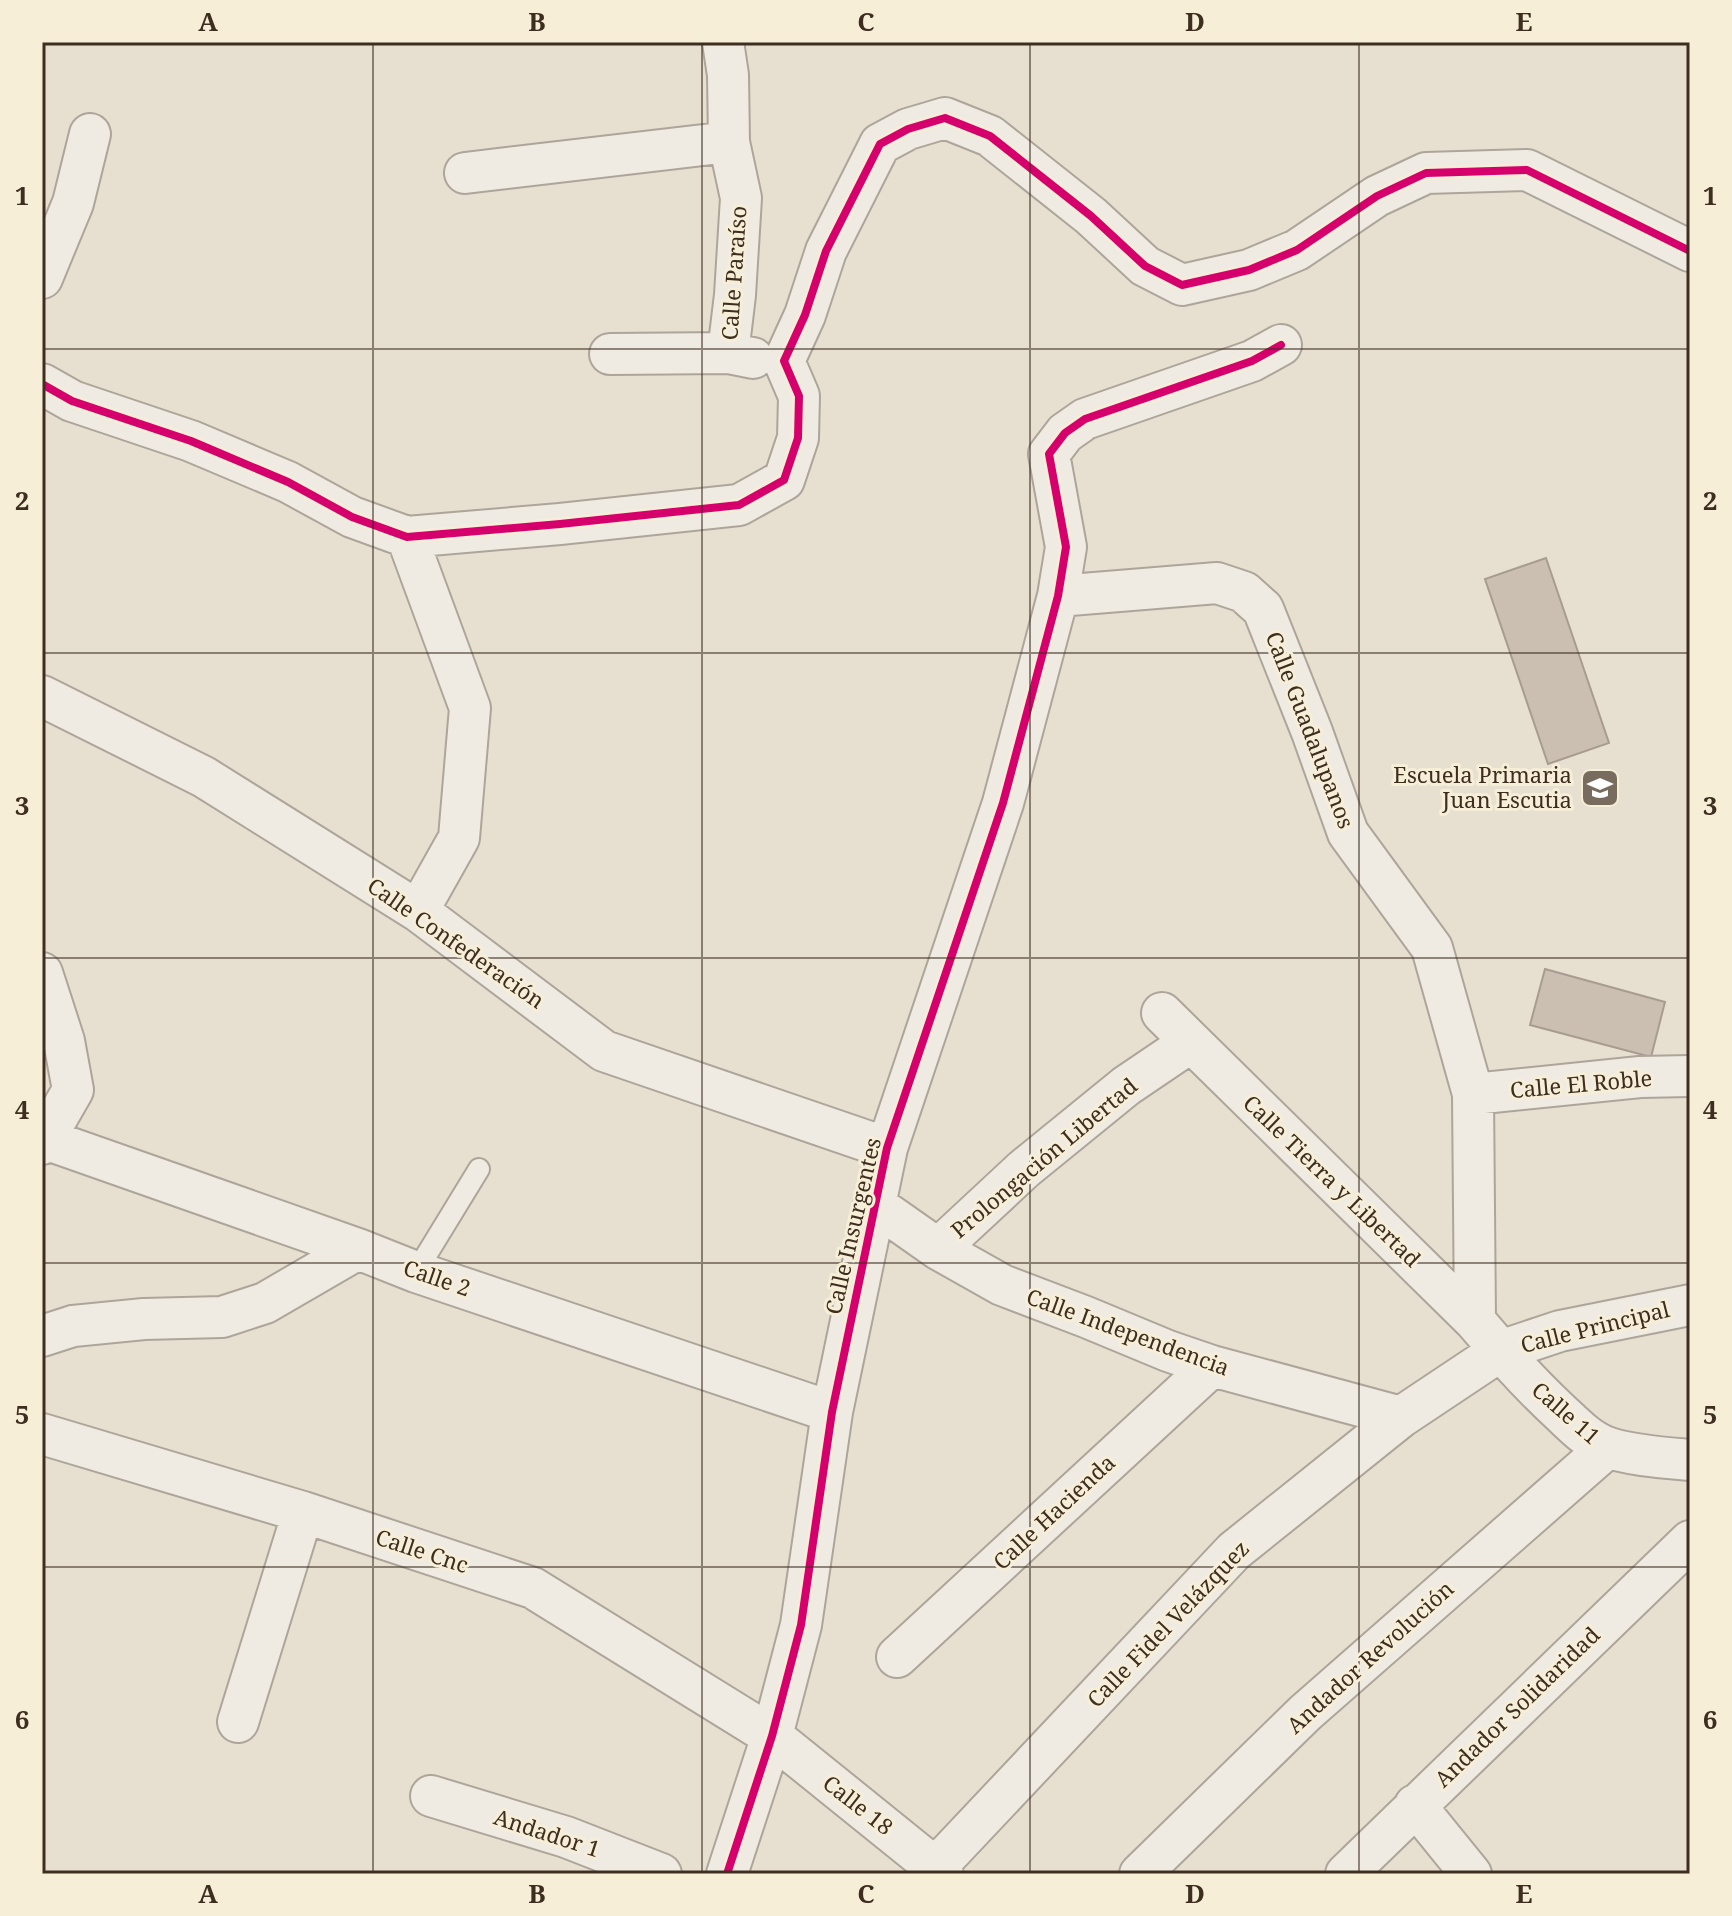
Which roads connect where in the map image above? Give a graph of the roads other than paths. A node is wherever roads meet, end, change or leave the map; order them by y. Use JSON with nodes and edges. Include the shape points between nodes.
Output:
{"nodes":[{"id":1,"x":723,"y":42,"type":"edge"},
{"id":2,"x":90,"y":134,"type":"dead end"},
{"id":3,"x":729,"y":142,"type":"junction"},
{"id":4,"x":465,"y":173,"type":"dead end"},
{"id":5,"x":57,"y":197,"type":"edge"},
{"id":6,"x":1690,"y":251,"type":"edge"},
{"id":7,"x":42,"y":278,"type":"edge"},
{"id":8,"x":1281,"y":345,"type":"dead end"},
{"id":9,"x":728,"y":353,"type":"junction"},
{"id":10,"x":610,"y":354,"type":"dead end"},
{"id":11,"x":784,"y":361,"type":"junction"},
{"id":12,"x":42,"y":384,"type":"edge"},
{"id":13,"x":407,"y":537,"type":"junction"},
{"id":14,"x":1058,"y":596,"type":"junction"},
{"id":15,"x":42,"y":696,"type":"edge"},
{"id":16,"x":418,"y":911,"type":"junction"},
{"id":17,"x":42,"y":973,"type":"edge"},
{"id":18,"x":1162,"y":1013,"type":"dead end"},
{"id":19,"x":1191,"y":1042,"type":"junction"},
{"id":20,"x":1690,"y":1076,"type":"edge"},
{"id":21,"x":1473,"y":1094,"type":"junction"},
{"id":22,"x":43,"y":1141,"type":"edge"},
{"id":23,"x":887,"y":1148,"type":"junction"},
{"id":24,"x":479,"y":1169,"type":"dead end"},
{"id":25,"x":874,"y":1204,"type":"junction"},
{"id":26,"x":358,"y":1249,"type":"junction"},
{"id":27,"x":938,"y":1249,"type":"junction"},
{"id":28,"x":416,"y":1272,"type":"junction"},
{"id":29,"x":1690,"y":1305,"type":"edge"},
{"id":30,"x":42,"y":1336,"type":"edge"},
{"id":31,"x":1488,"y":1336,"type":"junction"},
{"id":32,"x":1212,"y":1366,"type":"junction"},
{"id":33,"x":832,"y":1412,"type":"junction"},
{"id":34,"x":1401,"y":1417,"type":"junction"},
{"id":35,"x":42,"y":1434,"type":"edge"},
{"id":36,"x":1607,"y":1448,"type":"junction"},
{"id":37,"x":1690,"y":1460,"type":"edge"},
{"id":38,"x":303,"y":1512,"type":"junction"},
{"id":39,"x":1690,"y":1541,"type":"edge"},
{"id":40,"x":897,"y":1657,"type":"dead end"},
{"id":41,"x":238,"y":1722,"type":"dead end"},
{"id":42,"x":772,"y":1736,"type":"junction"},
{"id":43,"x":431,"y":1796,"type":"dead end"},
{"id":44,"x":1415,"y":1805,"type":"junction"},
{"id":45,"x":940,"y":1870,"type":"edge"},
{"id":46,"x":661,"y":1874,"type":"edge"},
{"id":47,"x":727,"y":1874,"type":"edge"},
{"id":48,"x":1140,"y":1874,"type":"edge"},
{"id":49,"x":1346,"y":1874,"type":"edge"},
{"id":50,"x":1471,"y":1874,"type":"edge"}],
"edges":[{"from":1,"to":3,"type":"street","name":"Calle Paraíso"},
{"from":2,"to":5,"type":"street"},
{"from":3,"to":4,"type":"street"},
{"from":3,"to":9,"type":"street","name":"Calle Paraíso","via":[[741,198]]},
{"from":5,"to":7,"type":"street"},
{"from":6,"to":11,"type":"street","via":[[1527,170],[1426,173],[1377,196],[1297,250],[1249,270],[1182,285],[1145,266],[990,136],[945,118],[880,144],[826,251]]},
{"from":8,"to":14,"type":"street","name":"Calle Insurgentes","via":[[1252,361],[1085,419],[1065,433],[1049,454],[1066,547]]},
{"from":9,"to":10,"type":"street"},
{"from":9,"to":11,"type":"street","name":"Calle Paraíso"},
{"from":11,"to":13,"type":"street","via":[[799,396],[798,438],[784,480],[739,505]]},
{"from":12,"to":13,"type":"street","via":[[72,401],[205,447],[288,482],[352,517]]},
{"from":13,"to":16,"type":"street","via":[[470,708],[459,838]]},
{"from":14,"to":21,"type":"street","name":"Calle Guadalupanos","via":[[1217,583],[1244,592],[1263,609],[1348,833],[1432,948]]},
{"from":14,"to":23,"type":"street","name":"Calle Insurgentes","via":[[1003,803]]},
{"from":15,"to":16,"type":"street","name":"Calle Confederación","via":[[204,777]]},
{"from":16,"to":23,"type":"street","name":"Calle Confederación","via":[[604,1051]]},
{"from":17,"to":22,"type":"street","via":[[73,1090]]},
{"from":18,"to":19,"type":"street","name":"Calle Tierra y Libertad"},
{"from":19,"to":27,"type":"street","name":"Prolongación Libertad","via":[[1047,1150]]},
{"from":19,"to":31,"type":"street","name":"Calle Tierra y Libertad"},
{"from":20,"to":21,"type":"street","name":"Calle El Roble"},
{"from":21,"to":31,"type":"street","name":"Calle Guadalupanos"},
{"from":22,"to":26,"type":"street","name":"Calle 2"},
{"from":23,"to":25,"type":"street","name":"Calle Insurgentes"},
{"from":24,"to":28,"type":"lane"},
{"from":25,"to":27,"type":"street","name":"Calle Independencia"},
{"from":25,"to":33,"type":"street","name":"Calle Insurgentes"},
{"from":26,"to":28,"type":"street","name":"Calle 2"},
{"from":26,"to":30,"type":"street","via":[[265,1303],[222,1317],[73,1326]]},
{"from":27,"to":32,"type":"street","name":"Calle Independencia","via":[[1002,1285]]},
{"from":28,"to":33,"type":"street","name":"Calle 2"},
{"from":29,"to":31,"type":"street","name":"Calle Principal","via":[[1560,1331]]},
{"from":31,"to":34,"type":"street","name":"Calle Fidel Velázquez"},
{"from":31,"to":36,"type":"street","name":"Calle 11","via":[[1548,1401]]},
{"from":32,"to":34,"type":"street","name":"Calle Independencia"},
{"from":32,"to":40,"type":"street","name":"Calle Hacienda"},
{"from":33,"to":42,"type":"street","name":"Calle Insurgentes","via":[[801,1625]]},
{"from":34,"to":45,"type":"street","name":"Calle Fidel Velázquez","via":[[1234,1551]]},
{"from":35,"to":38,"type":"street","name":"Calle Cnc"},
{"from":36,"to":37,"type":"street","name":"Calle 11"},
{"from":36,"to":48,"type":"street","name":"Andador Revolución","via":[[1305,1713]]},
{"from":38,"to":41,"type":"street"},
{"from":38,"to":42,"type":"street","name":"Calle Cnc","via":[[533,1588]]},
{"from":39,"to":44,"type":"street","name":"Andador Solidaridad"},
{"from":42,"to":45,"type":"street","name":"Calle 18"},
{"from":42,"to":47,"type":"street","name":"Calle Insurgentes"},
{"from":43,"to":46,"type":"street","name":"Andador 1","via":[[566,1837]]},
{"from":44,"to":49,"type":"street","name":"Andador Solidaridad"},
{"from":44,"to":50,"type":"street"}]}
